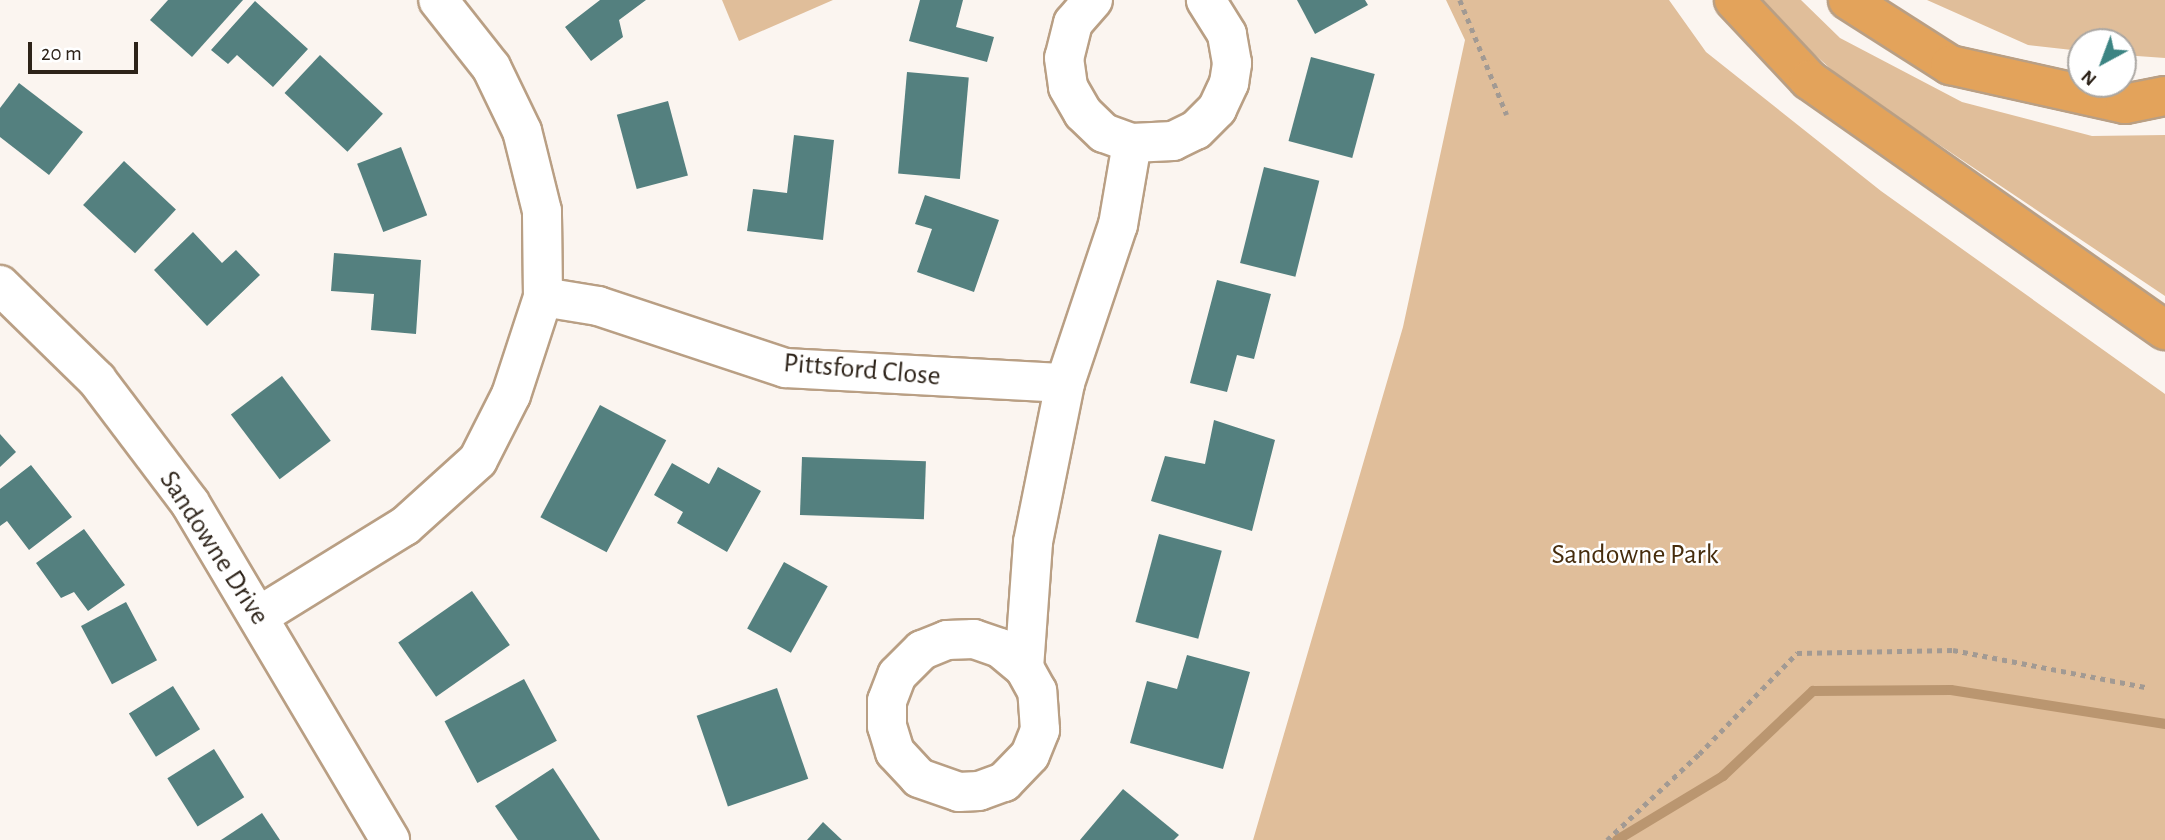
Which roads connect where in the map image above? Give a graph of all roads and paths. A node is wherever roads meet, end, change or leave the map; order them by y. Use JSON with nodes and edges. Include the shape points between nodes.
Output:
{"nodes":[{"id":1,"x":438,"y":0,"type":"edge"},
{"id":2,"x":1093,"y":0,"type":"edge"},
{"id":3,"x":1206,"y":0,"type":"edge"},
{"id":4,"x":1460,"y":0,"type":"edge"},
{"id":5,"x":1734,"y":0,"type":"edge"},
{"id":6,"x":1848,"y":0,"type":"edge"},
{"id":7,"x":2165,"y":96,"type":"edge"},
{"id":8,"x":1507,"y":115,"type":"dead end"},
{"id":9,"x":1132,"y":143,"type":"junction"},
{"id":10,"x":0,"y":285,"type":"edge"},
{"id":11,"x":543,"y":297,"type":"junction"},
{"id":12,"x":2165,"y":330,"type":"edge"},
{"id":13,"x":1065,"y":383,"type":"junction"},
{"id":14,"x":259,"y":616,"type":"junction"},
{"id":15,"x":1024,"y":668,"type":"dead end"},
{"id":16,"x":2146,"y":687,"type":"dead end"},
{"id":17,"x":390,"y":840,"type":"edge"},
{"id":18,"x":1607,"y":840,"type":"edge"}],
"edges":[{"from":1,"to":11,"type":"street","via":[[491,67],[522,131],[542,211]]},
{"from":2,"to":9,"type":"street","via":[[1073,23],[1064,58],[1069,87],[1104,133]]},
{"from":3,"to":9,"type":"street","via":[[1227,34],[1232,63],[1217,110],[1196,130],[1173,141]]},
{"from":4,"to":8,"type":"path"},
{"from":5,"to":12,"type":"highway","via":[[1810,80]]},
{"from":6,"to":7,"type":"highway","via":[[1950,65],[2125,104]]},
{"from":9,"to":13,"type":"street","via":[[1118,225]]},
{"from":10,"to":14,"type":"street","name":"Sandowne Drive","via":[[97,380],[190,503]]},
{"from":11,"to":13,"type":"street","name":"Pittsford Close","via":[[597,306],[786,368]]},
{"from":11,"to":14,"type":"street","via":[[512,395],[478,460],[405,526]]},
{"from":13,"to":15,"type":"street","via":[[1033,542]]},
{"from":14,"to":17,"type":"street","name":"Sandowne Drive"},
{"from":16,"to":18,"type":"path","via":[[1953,650],[1797,653]]}]}
